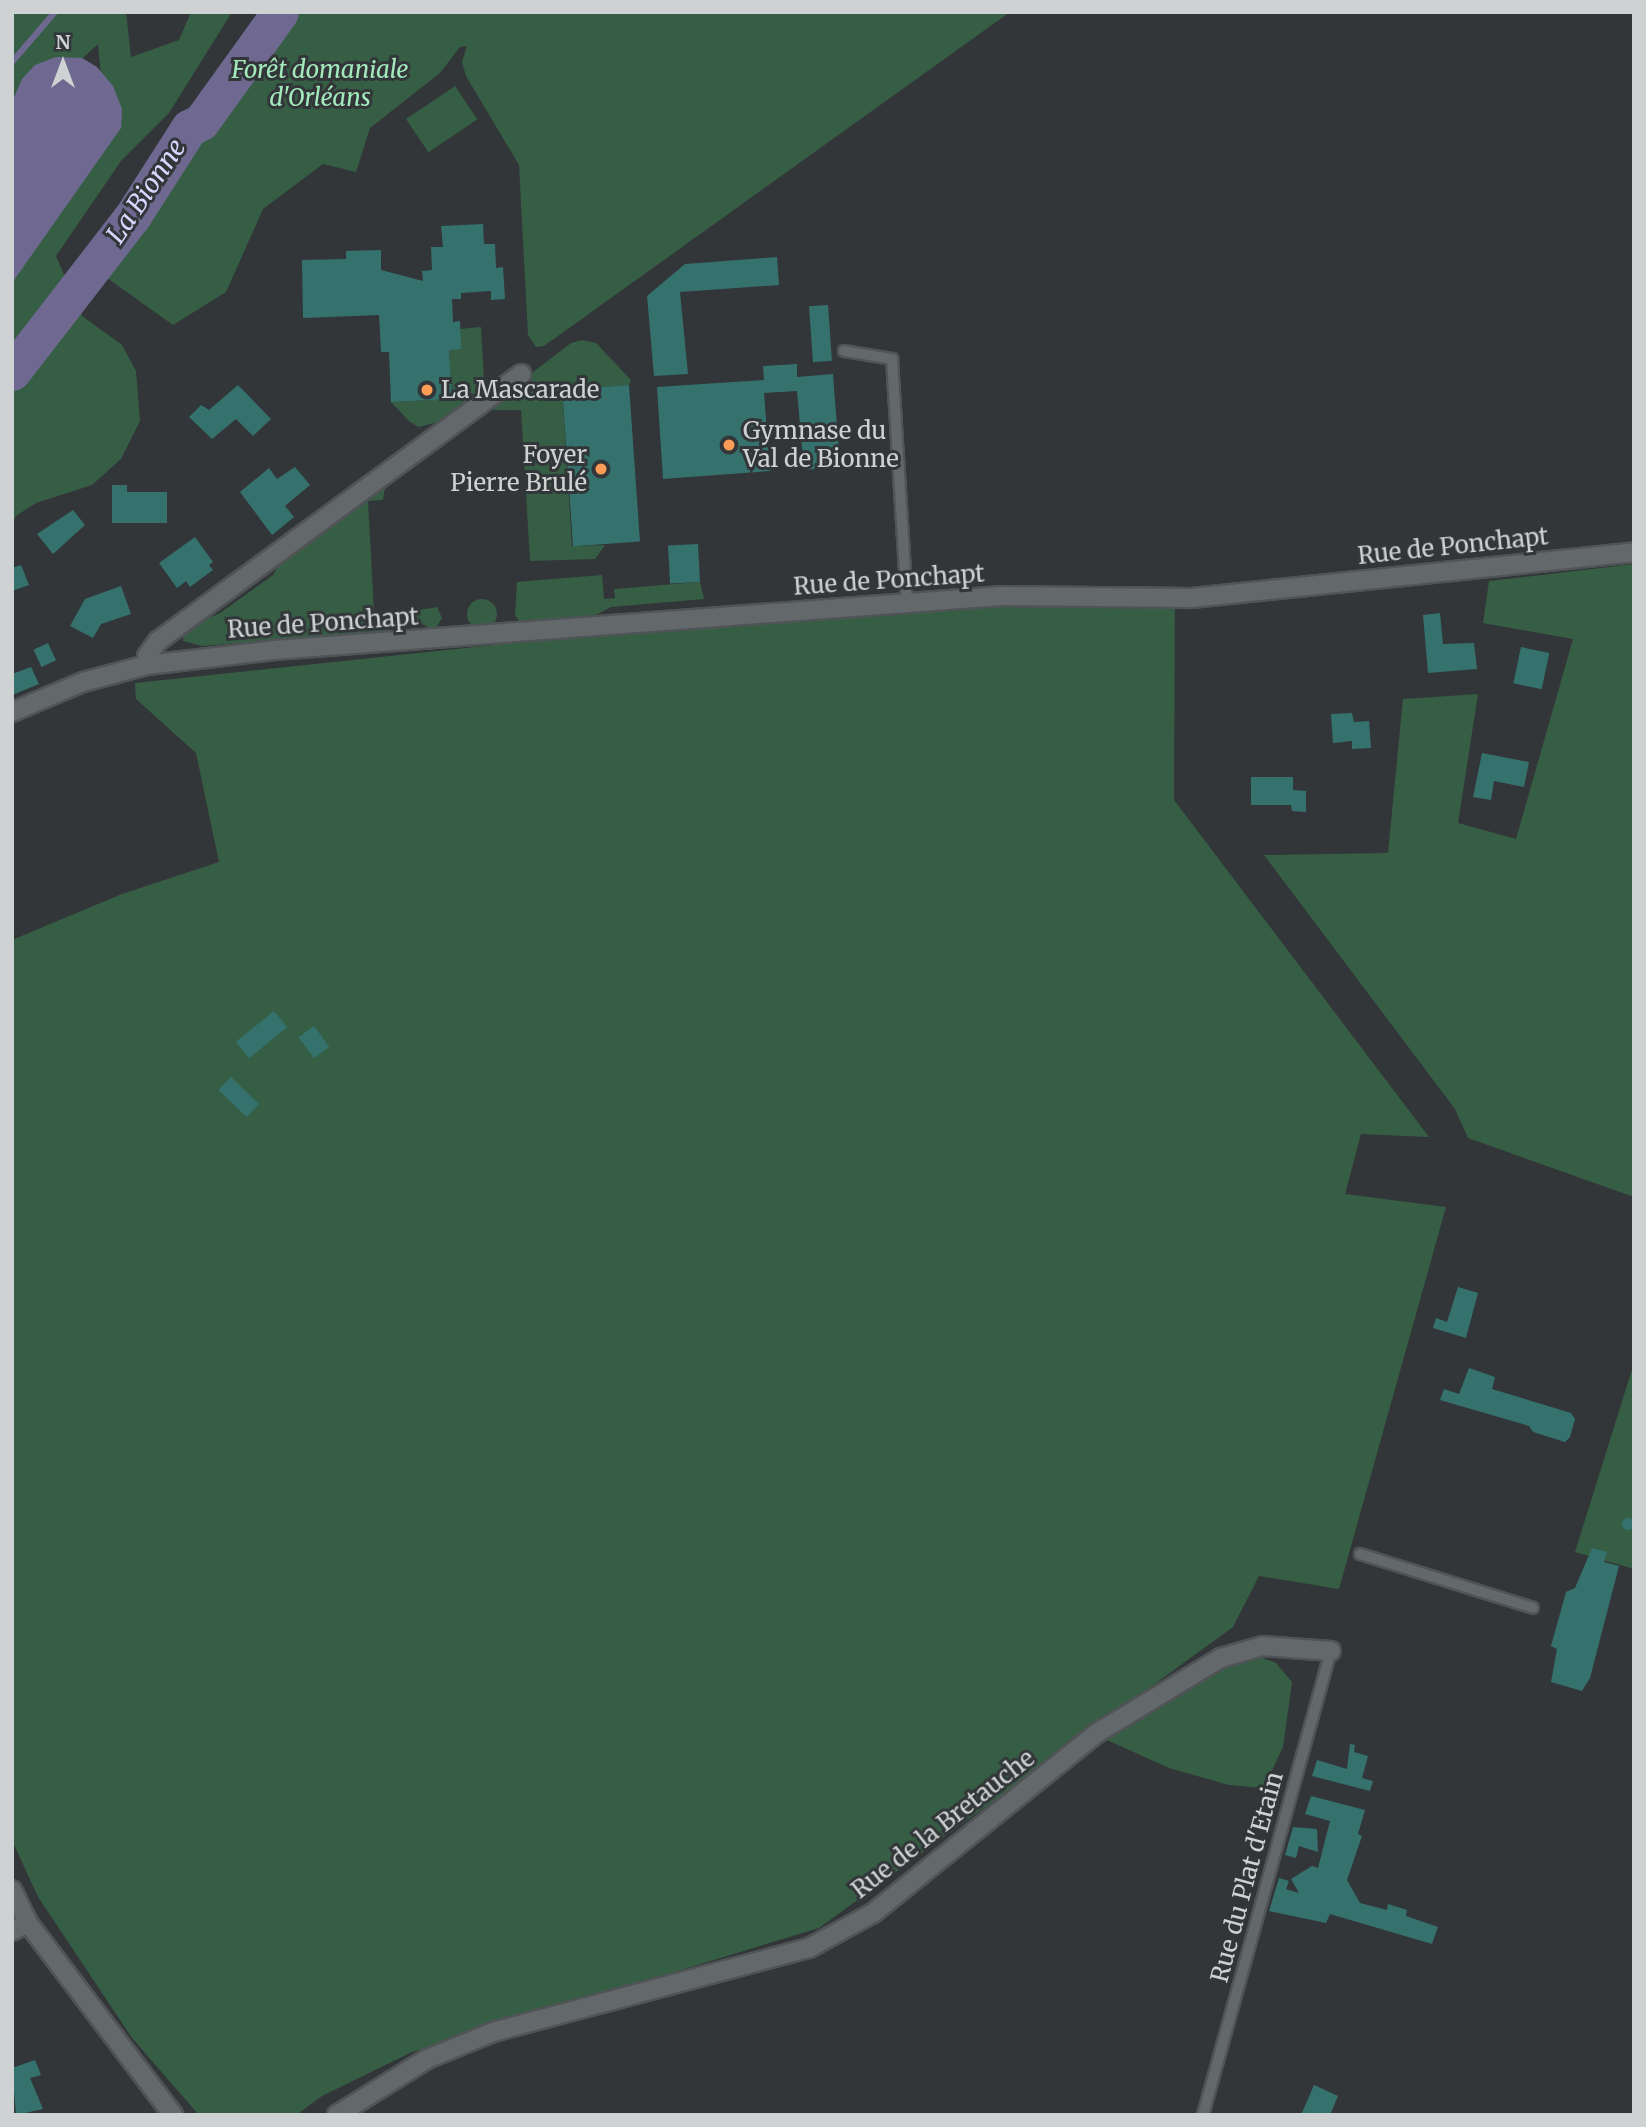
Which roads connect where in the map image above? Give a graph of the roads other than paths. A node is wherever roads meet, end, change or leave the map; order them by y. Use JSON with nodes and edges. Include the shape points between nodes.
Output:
{"nodes":[{"id":1,"x":844,"y":351,"type":"dead end"},
{"id":2,"x":521,"y":374,"type":"dead end"},
{"id":3,"x":1634,"y":552,"type":"edge"},
{"id":4,"x":907,"y":603,"type":"junction"},
{"id":5,"x":147,"y":665,"type":"junction"},
{"id":6,"x":12,"y":712,"type":"edge"},
{"id":7,"x":1360,"y":1554,"type":"dead end"},
{"id":8,"x":1533,"y":1608,"type":"dead end"},
{"id":9,"x":1331,"y":1651,"type":"joint"},
{"id":10,"x":12,"y":1890,"type":"edge"},
{"id":11,"x":20,"y":1927,"type":"edge"},
{"id":12,"x":173,"y":2115,"type":"edge"},
{"id":13,"x":337,"y":2115,"type":"edge"},
{"id":14,"x":1203,"y":2115,"type":"edge"}],
"edges":[{"from":1,"to":4,"type":"lane","via":[[892,359]]},
{"from":2,"to":5,"type":"street","name":"Rue de Ponchapt","via":[[158,640],[147,656]]},
{"from":3,"to":4,"type":"street","name":"Rue de Ponchapt","via":[[1191,598],[1002,596]]},
{"from":4,"to":5,"type":"street","name":"Rue de Ponchapt","via":[[274,650]]},
{"from":5,"to":6,"type":"street","name":"Rue de Ponchapt","via":[[83,682]]},
{"from":7,"to":8,"type":"lane"},
{"from":9,"to":13,"type":"street","name":"Rue de la Bretauche","via":[[1263,1646],[1221,1658],[1097,1733],[873,1913],[808,1948],[493,2032],[427,2059]]},
{"from":9,"to":14,"type":"lane","name":"Rue du Plat d'Etain"},
{"from":10,"to":11,"type":"street"},
{"from":11,"to":12,"type":"street"}]}
